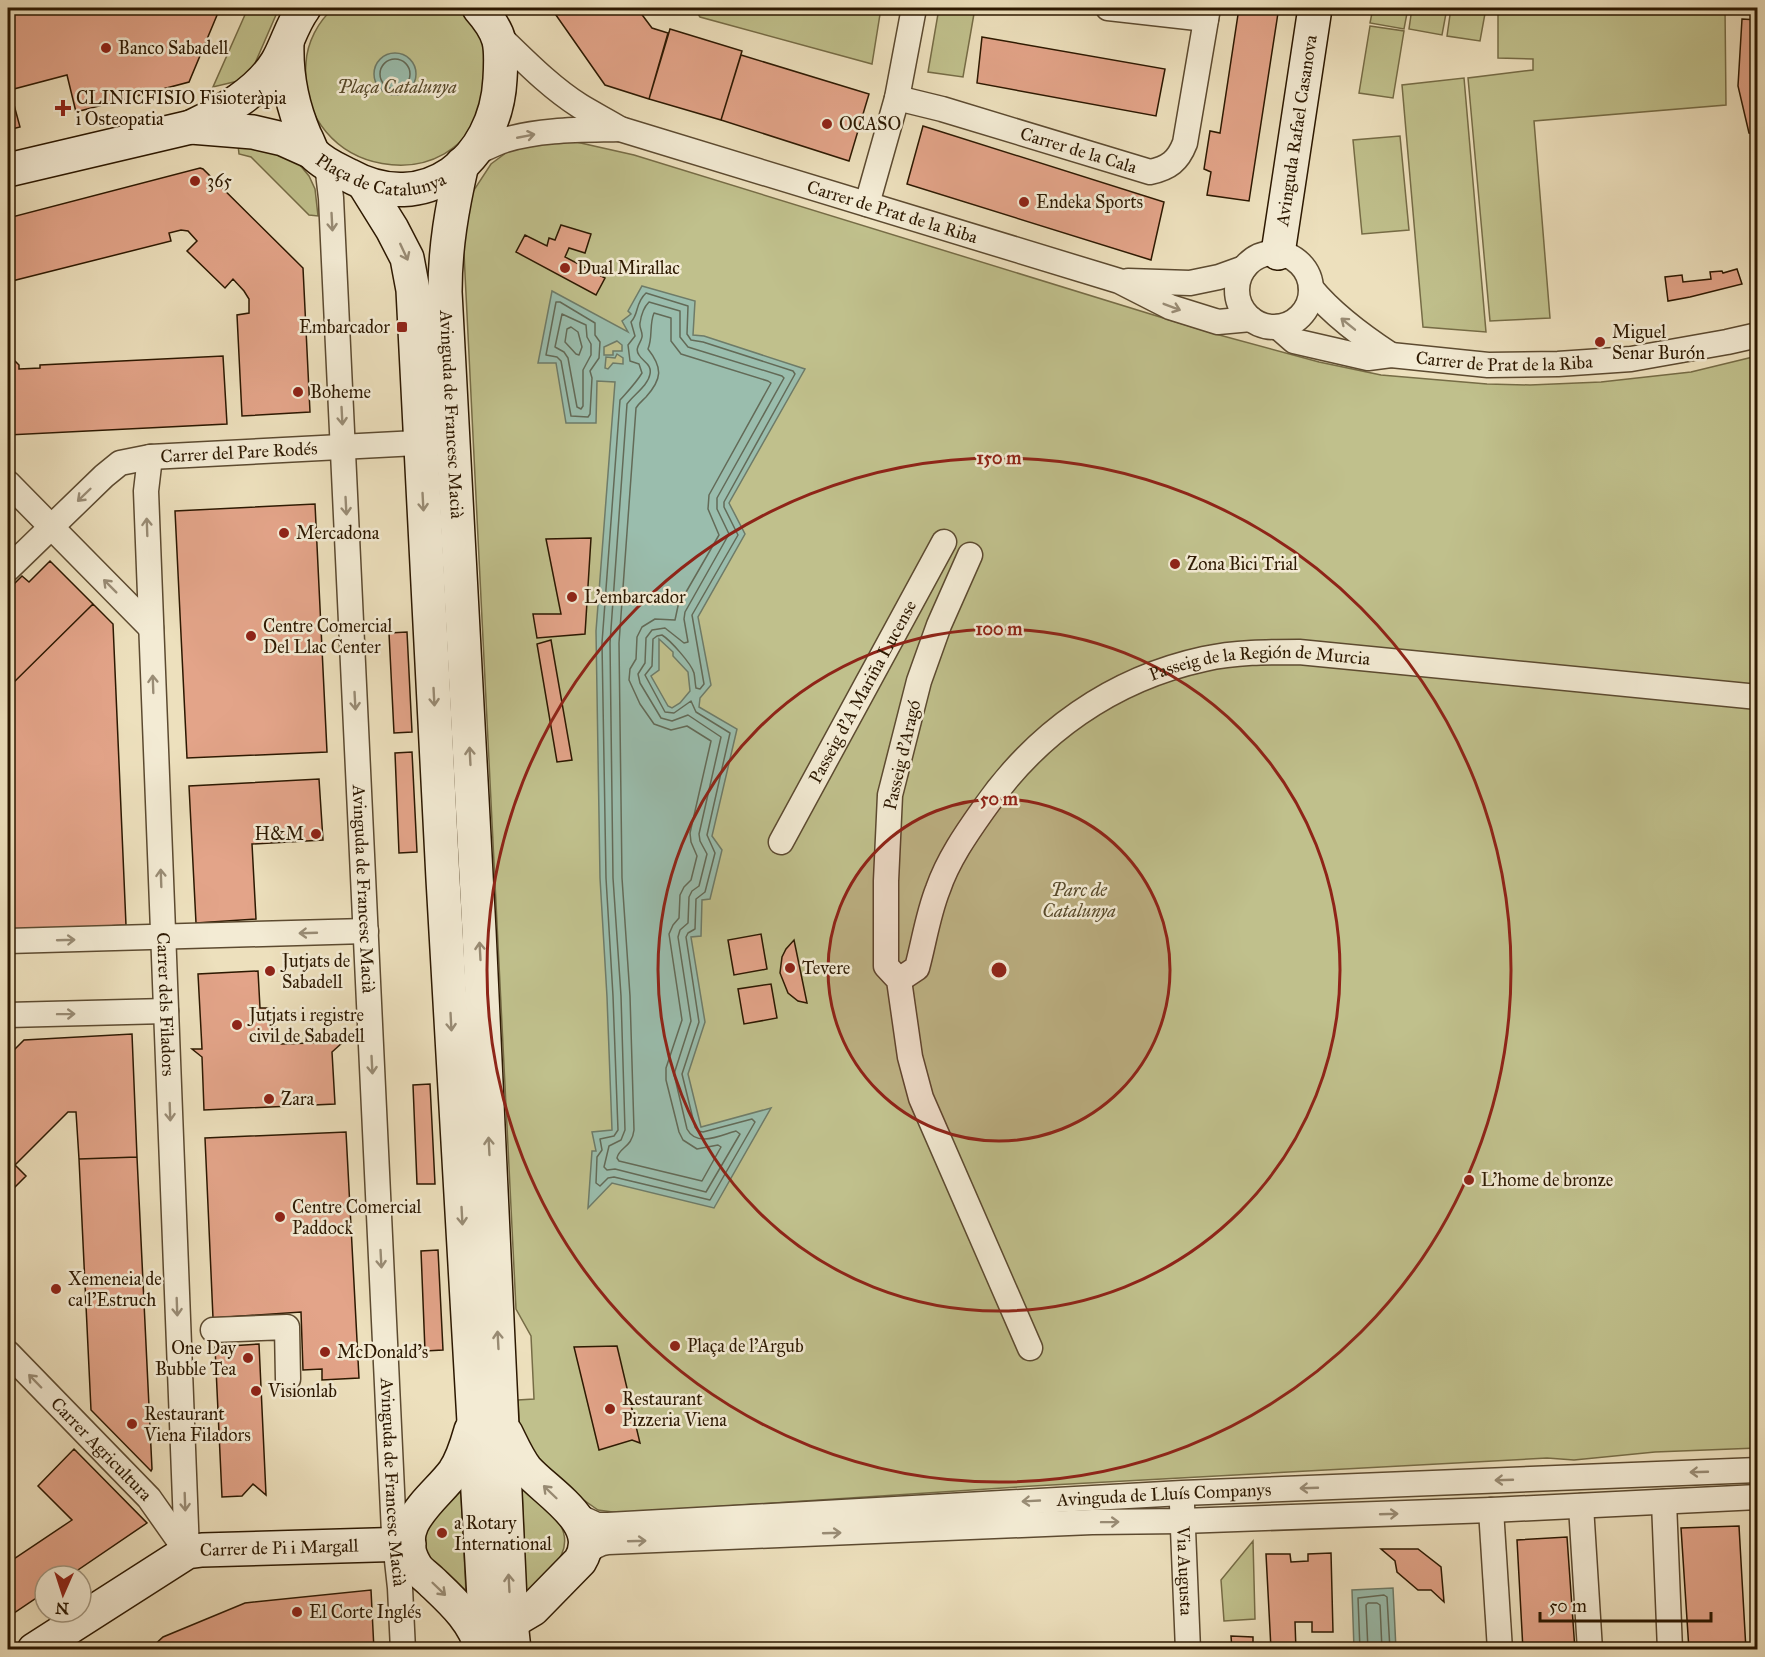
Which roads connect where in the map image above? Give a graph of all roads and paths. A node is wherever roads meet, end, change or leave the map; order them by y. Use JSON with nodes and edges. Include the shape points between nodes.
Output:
{"nodes":[{"id":1,"x":304,"y":8,"type":"edge"},
{"id":2,"x":479,"y":8,"type":"edge"},
{"id":3,"x":914,"y":8,"type":"edge"},
{"id":4,"x":1108,"y":8,"type":"edge"},
{"id":5,"x":1315,"y":8,"type":"edge"},
{"id":6,"x":1207,"y":13,"type":"edge"},
{"id":7,"x":499,"y":36,"type":"junction"},
{"id":8,"x":287,"y":43,"type":"junction"},
{"id":9,"x":897,"y":98,"type":"junction"},
{"id":10,"x":191,"y":127,"type":"junction"},
{"id":11,"x":620,"y":129,"type":"junction"},
{"id":12,"x":320,"y":158,"type":"junction"},
{"id":13,"x":466,"y":160,"type":"junction"},
{"id":14,"x":8,"y":170,"type":"edge"},
{"id":15,"x":364,"y":184,"type":"junction"},
{"id":16,"x":867,"y":204,"type":"junction"},
{"id":17,"x":1278,"y":253,"type":"junction"},
{"id":18,"x":1244,"y":268,"type":"junction"},
{"id":19,"x":1119,"y":281,"type":"junction"},
{"id":20,"x":1311,"y":288,"type":"junction"},
{"id":21,"x":1251,"y":319,"type":"junction"},
{"id":22,"x":1278,"y":327,"type":"junction"},
{"id":23,"x":1758,"y":335,"type":"edge"},
{"id":24,"x":1392,"y":355,"type":"junction"},
{"id":25,"x":452,"y":441,"type":"junction"},
{"id":26,"x":420,"y":443,"type":"junction"},
{"id":27,"x":343,"y":447,"type":"junction"},
{"id":28,"x":150,"y":457,"type":"junction"},
{"id":29,"x":8,"y":483,"type":"edge"},
{"id":30,"x":51,"y":527,"type":"junction"},
{"id":31,"x":944,"y":542,"type":"dead end"},
{"id":32,"x":970,"y":555,"type":"dead end"},
{"id":33,"x":8,"y":569,"type":"edge"},
{"id":34,"x":152,"y":628,"type":"junction"},
{"id":35,"x":1758,"y":698,"type":"edge"},
{"id":36,"x":781,"y":842,"type":"dead end"},
{"id":37,"x":366,"y":931,"type":"junction"},
{"id":38,"x":163,"y":937,"type":"junction"},
{"id":39,"x":8,"y":941,"type":"edge"},
{"id":40,"x":901,"y":972,"type":"junction"},
{"id":41,"x":166,"y":1011,"type":"junction"},
{"id":42,"x":8,"y":1015,"type":"edge"},
{"id":43,"x":213,"y":1330,"type":"dead end"},
{"id":44,"x":1030,"y":1348,"type":"dead end"},
{"id":45,"x":8,"y":1353,"type":"edge"},
{"id":46,"x":288,"y":1379,"type":"dead end"},
{"id":47,"x":488,"y":1420,"type":"junction"},
{"id":48,"x":490,"y":1466,"type":"junction"},
{"id":49,"x":1758,"y":1470,"type":"edge"},
{"id":50,"x":1182,"y":1493,"type":"junction"},
{"id":51,"x":1758,"y":1497,"type":"edge"},
{"id":52,"x":1664,"y":1502,"type":"junction"},
{"id":53,"x":1581,"y":1506,"type":"junction"},
{"id":54,"x":1491,"y":1510,"type":"junction"},
{"id":55,"x":575,"y":1515,"type":"junction"},
{"id":56,"x":1182,"y":1521,"type":"junction"},
{"id":57,"x":402,"y":1544,"type":"junction"},
{"id":58,"x":187,"y":1552,"type":"junction"},
{"id":59,"x":583,"y":1556,"type":"junction"},
{"id":60,"x":499,"y":1633,"type":"edge"},
{"id":61,"x":34,"y":1650,"type":"edge"},
{"id":62,"x":403,"y":1650,"type":"edge"},
{"id":63,"x":1188,"y":1650,"type":"edge"},
{"id":64,"x":1500,"y":1650,"type":"edge"},
{"id":65,"x":1590,"y":1650,"type":"edge"},
{"id":66,"x":1670,"y":1650,"type":"edge"}],
"edges":[{"from":1,"to":8,"type":"main road","name":"Plaça de Catalunya"},
{"from":2,"to":7,"type":"main road"},
{"from":3,"to":9,"type":"street"},
{"from":4,"to":6,"type":"street"},
{"from":5,"to":17,"type":"main road","name":"Avinguda Rafael Casanova"},
{"from":6,"to":9,"type":"street","name":"Carrer de la Cala","via":[[1185,143],[1171,166],[1150,172]]},
{"from":7,"to":11,"type":"street","via":[[562,93]]},
{"from":7,"to":13,"type":"main road","name":"Plaça de Catalunya","via":[[496,108],[480,145]]},
{"from":8,"to":10,"type":"main road","via":[[276,64],[237,102]]},
{"from":8,"to":12,"type":"main road","name":"Plaça de Catalunya","via":[[286,63],[297,116]]},
{"from":9,"to":16,"type":"street"},
{"from":10,"to":12,"type":"main road","via":[[253,132],[283,139]]},
{"from":10,"to":14,"type":"main road"},
{"from":13,"to":11,"type":"street","one_way":true,"via":[[504,140],[544,132]]},
{"from":11,"to":16,"type":"street","name":"Carrer de Prat de la Riba"},
{"from":12,"to":15,"type":"main road","name":"Plaça de Catalunya"},
{"from":12,"to":27,"type":"street","name":"Avinguda de Francesc Macià","one_way":true,"via":[[331,198]]},
{"from":13,"to":15,"type":"main road","name":"Plaça de Catalunya","via":[[433,185],[391,189]]},
{"from":13,"to":25,"type":"main road","name":"Avinguda de Francesc Macià","via":[[445,256]]},
{"from":15,"to":26,"type":"main road","name":"Avinguda de Francesc Macià","one_way":true,"via":[[407,258],[411,274]]},
{"from":16,"to":19,"type":"street","name":"Carrer de Prat de la Riba"},
{"from":17,"to":18,"type":"street","via":[[1259,256]]},
{"from":17,"to":20,"type":"street","via":[[1304,268]]},
{"from":18,"to":19,"type":"street","name":"Carrer de Prat de la Riba","via":[[1190,283]]},
{"from":18,"to":21,"type":"street","via":[[1239,278],[1238,300]]},
{"from":19,"to":21,"type":"street","name":"Carrer de Prat de la Riba","one_way":true,"via":[[1170,307],[1218,322]]},
{"from":20,"to":22,"type":"street","via":[[1305,310]]},
{"from":24,"to":20,"type":"street","name":"Carrer de Prat de la Riba","one_way":true,"via":[[1327,308]]},
{"from":21,"to":22,"type":"street"},
{"from":22,"to":24,"type":"street","name":"Carrer de Prat de la Riba","via":[[1294,341],[1321,349],[1368,358]]},
{"from":23,"to":24,"type":"street","name":"Carrer de Prat de la Riba","via":[[1631,359],[1558,364],[1488,364]]},
{"from":25,"to":26,"type":"street","name":"Carrer del Pare Rodés"},
{"from":47,"to":25,"type":"main road","name":"Avinguda de Francesc Macià","one_way":true,"via":[[479,931]]},
{"from":26,"to":27,"type":"street","name":"Carrer del Pare Rodés"},
{"from":26,"to":47,"type":"main road","name":"Avinguda de Francesc Macià","one_way":true},
{"from":27,"to":28,"type":"street","name":"Carrer del Pare Rodés"},
{"from":27,"to":37,"type":"street","name":"Avinguda de Francesc Macià","one_way":true},
{"from":28,"to":30,"type":"street","name":"Carrer del Pare Rodés","one_way":true,"via":[[120,463]]},
{"from":34,"to":28,"type":"street","name":"Carrer dels Filadors","one_way":true,"via":[[146,490]]},
{"from":29,"to":30,"type":"street"},
{"from":30,"to":33,"type":"street","name":"Carrer del Pare Rodés"},
{"from":34,"to":30,"type":"street","one_way":true},
{"from":31,"to":36,"type":"street","name":"Passeig d'A Mariña Lucense"},
{"from":32,"to":40,"type":"street","name":"Passeig d'Aragó","via":[[919,681],[890,795],[885,881]]},
{"from":38,"to":34,"type":"street","name":"Carrer dels Filadors","one_way":true},
{"from":35,"to":40,"type":"street","name":"Passeig de la Región de Murcia","via":[[1299,652],[1258,652],[1204,659],[1155,674],[1099,698],[1077,714],[1023,759],[996,790],[956,850]]},
{"from":37,"to":38,"type":"street","one_way":true},
{"from":37,"to":57,"type":"street","name":"Avinguda de Francesc Macià","one_way":true},
{"from":39,"to":38,"type":"street","one_way":true},
{"from":38,"to":41,"type":"street","name":"Carrer dels Filadors"},
{"from":40,"to":44,"type":"street","name":"Passeig d'Aragó","via":[[910,1057],[921,1098]]},
{"from":42,"to":41,"type":"street","one_way":true},
{"from":41,"to":58,"type":"street","name":"Carrer dels Filadors","one_way":true},
{"from":43,"to":46,"type":"street","via":[[287,1326]]},
{"from":58,"to":45,"type":"street","name":"Carrer Agricultura","one_way":true,"via":[[149,1498]]},
{"from":47,"to":48,"type":"main road","name":"Avinguda de Francesc Macià","via":[[513,1448]]},
{"from":47,"to":48,"type":"main road","name":"Avinguda de Francesc Macià","via":[[463,1456]]},
{"from":55,"to":48,"type":"main road","name":"Avinguda de Francesc Macià","one_way":true},
{"from":48,"to":57,"type":"main road","name":"Avinguda de Francesc Macià","via":[[413,1518]]},
{"from":48,"to":60,"type":"main road","name":"Avinguda de Francesc Macià"},
{"from":49,"to":50,"type":"street","name":"Avinguda de Lluís Companys","one_way":true},
{"from":50,"to":55,"type":"street","name":"Avinguda de Lluís Companys","one_way":true,"via":[[608,1525],[597,1525]]},
{"from":50,"to":56,"type":"street","name":"Via Augusta"},
{"from":51,"to":52,"type":"street","name":"Avinguda de Lluís Companys"},
{"from":52,"to":53,"type":"street","name":"Avinguda de Lluís Companys"},
{"from":52,"to":66,"type":"street"},
{"from":53,"to":54,"type":"street","name":"Avinguda de Lluís Companys"},
{"from":53,"to":65,"type":"street"},
{"from":56,"to":54,"type":"street","name":"Avinguda de Lluís Companys","one_way":true},
{"from":54,"to":64,"type":"street"},
{"from":55,"to":59,"type":"main road","name":"Avinguda de Francesc Macià","via":[[585,1540]]},
{"from":59,"to":56,"type":"street","name":"Avinguda de Lluís Companys","one_way":true,"via":[[601,1542]]},
{"from":56,"to":63,"type":"street","name":"Via Augusta"},
{"from":57,"to":58,"type":"main road","name":"Carrer de Pi i Margall"},
{"from":57,"to":60,"type":"main road","name":"Avinguda de Francesc Macià","one_way":true,"via":[[415,1565]]},
{"from":57,"to":62,"type":"street","name":"Avinguda de Francesc Macià"},
{"from":58,"to":61,"type":"main road","name":"Carrer de Pi i Margall"},
{"from":59,"to":60,"type":"main road"}]}
